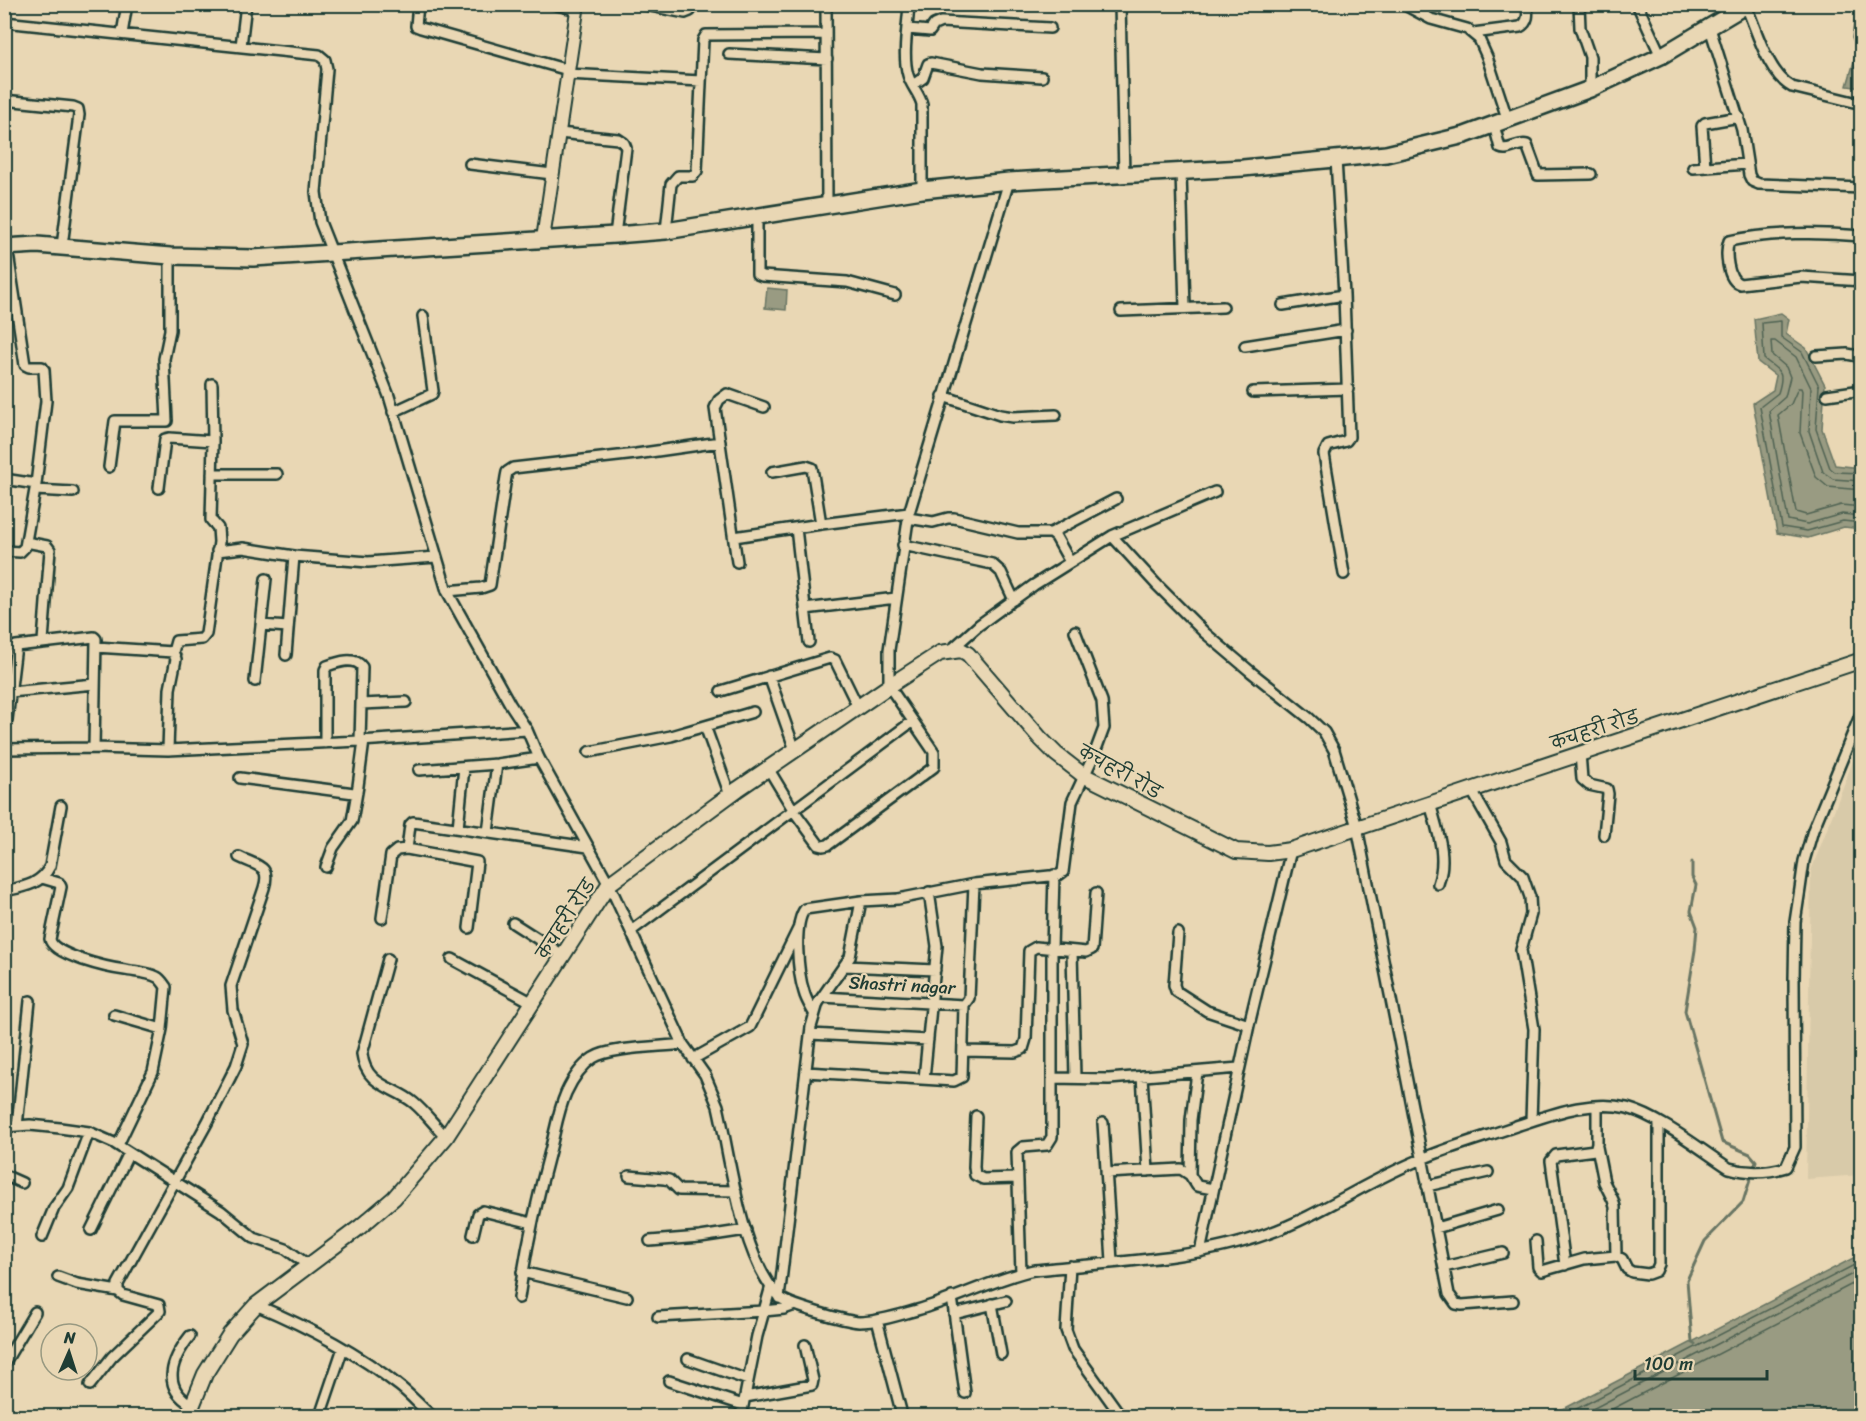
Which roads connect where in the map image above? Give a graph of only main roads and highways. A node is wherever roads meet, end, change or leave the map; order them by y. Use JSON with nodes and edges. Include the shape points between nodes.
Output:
{"nodes":[{"id":1,"x":1747,"y":5,"type":"edge"},
{"id":2,"x":6,"y":247,"type":"edge"},
{"id":3,"x":1862,"y":660,"type":"edge"},
{"id":4,"x":190,"y":1411,"type":"edge"}],
"edges":[{"from":1,"to":2,"type":"highway","via":[[1661,56],[1590,89],[1501,123],[1386,154],[922,190],[666,231],[615,235],[253,258],[170,256],[62,246]]},
{"from":3,"to":4,"type":"main road","name":"कचहरी रोड","via":[[1291,850],[1268,854],[1236,852],[1083,775],[1040,738],[968,654],[961,650],[940,653],[768,768],[609,884],[446,1137],[394,1198],[256,1305],[230,1334],[205,1374]]}]}
